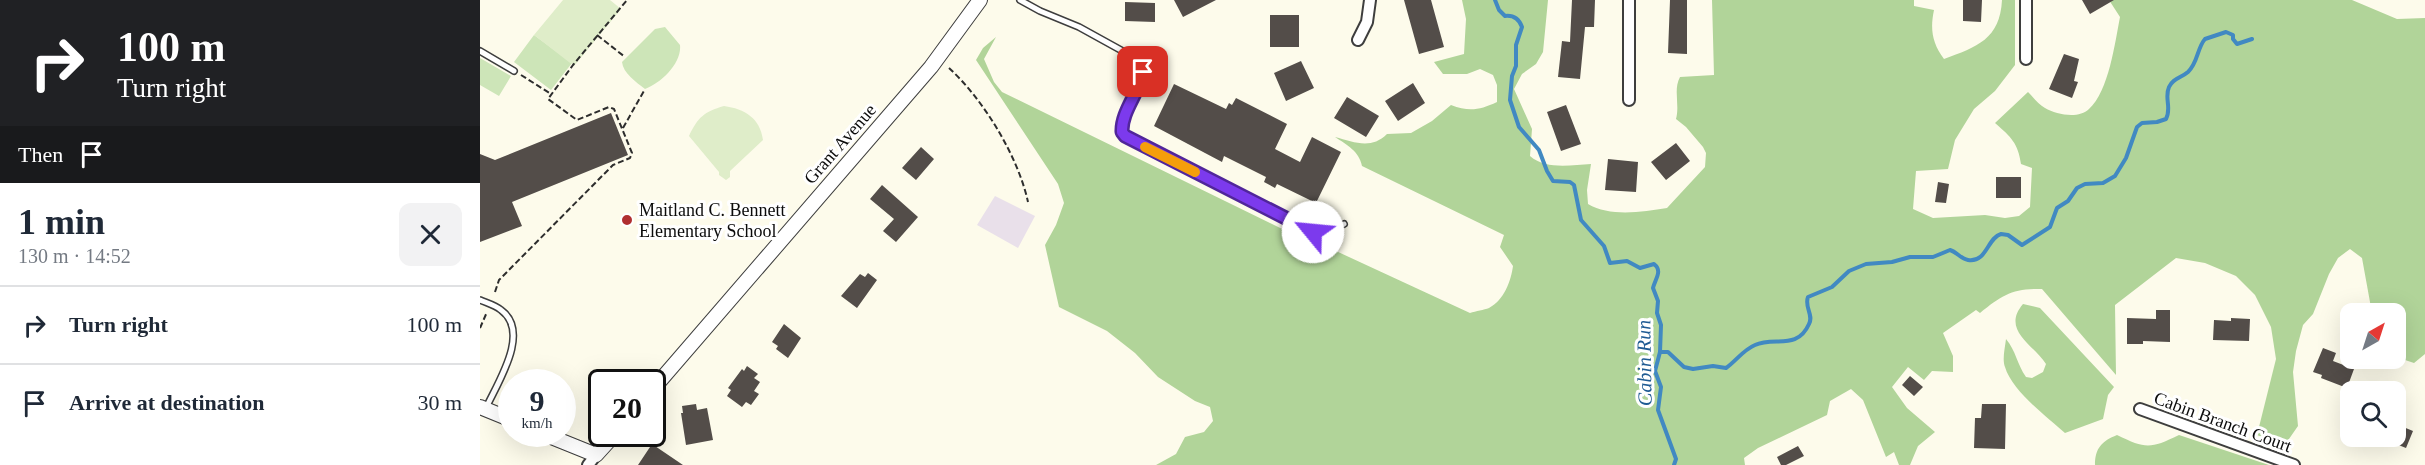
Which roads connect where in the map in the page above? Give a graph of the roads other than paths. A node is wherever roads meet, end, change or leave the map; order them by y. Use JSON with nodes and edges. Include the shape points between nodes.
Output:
{"nodes":[{"id":1,"x":980,"y":0,"type":"edge"},
{"id":2,"x":1020,"y":0,"type":"edge"},
{"id":3,"x":1370,"y":0,"type":"edge"},
{"id":4,"x":1629,"y":0,"type":"edge"},
{"id":5,"x":2026,"y":0,"type":"edge"},
{"id":6,"x":1358,"y":40,"type":"dead end"},
{"id":7,"x":480,"y":51,"type":"edge"},
{"id":8,"x":2026,"y":59,"type":"dead end"},
{"id":9,"x":514,"y":71,"type":"road end"},
{"id":10,"x":1629,"y":100,"type":"dead end"},
{"id":11,"x":1344,"y":224,"type":"dead end"},
{"id":12,"x":480,"y":300,"type":"edge"},
{"id":13,"x":666,"y":374,"type":"edge"},
{"id":14,"x":483,"y":408,"type":"edge"},
{"id":15,"x":2140,"y":409,"type":"dead end"},
{"id":16,"x":498,"y":414,"type":"edge"},
{"id":17,"x":568,"y":447,"type":"edge"},
{"id":18,"x":604,"y":447,"type":"edge"},
{"id":19,"x":592,"y":460,"type":"edge"},
{"id":20,"x":2294,"y":465,"type":"edge"}],
"edges":[{"from":1,"to":13,"type":"street","name":"Grant Avenue","via":[[938,58]]},
{"from":2,"to":11,"type":"lane","via":[[1137,59],[1143,72],[1141,85],[1122,126],[1129,139],[1313,232],[1324,234]]},
{"from":3,"to":6,"type":"street","via":[[1367,22]]},
{"from":4,"to":10,"type":"street"},
{"from":5,"to":8,"type":"street"},
{"from":7,"to":9,"type":"lane"},
{"from":12,"to":14,"type":"lane","via":[[508,316],[514,338]]},
{"from":14,"to":16,"type":"street"},
{"from":15,"to":20,"type":"street","name":"Cabin Branch Court"},
{"from":17,"to":19,"type":"street"},
{"from":18,"to":19,"type":"street"}]}
